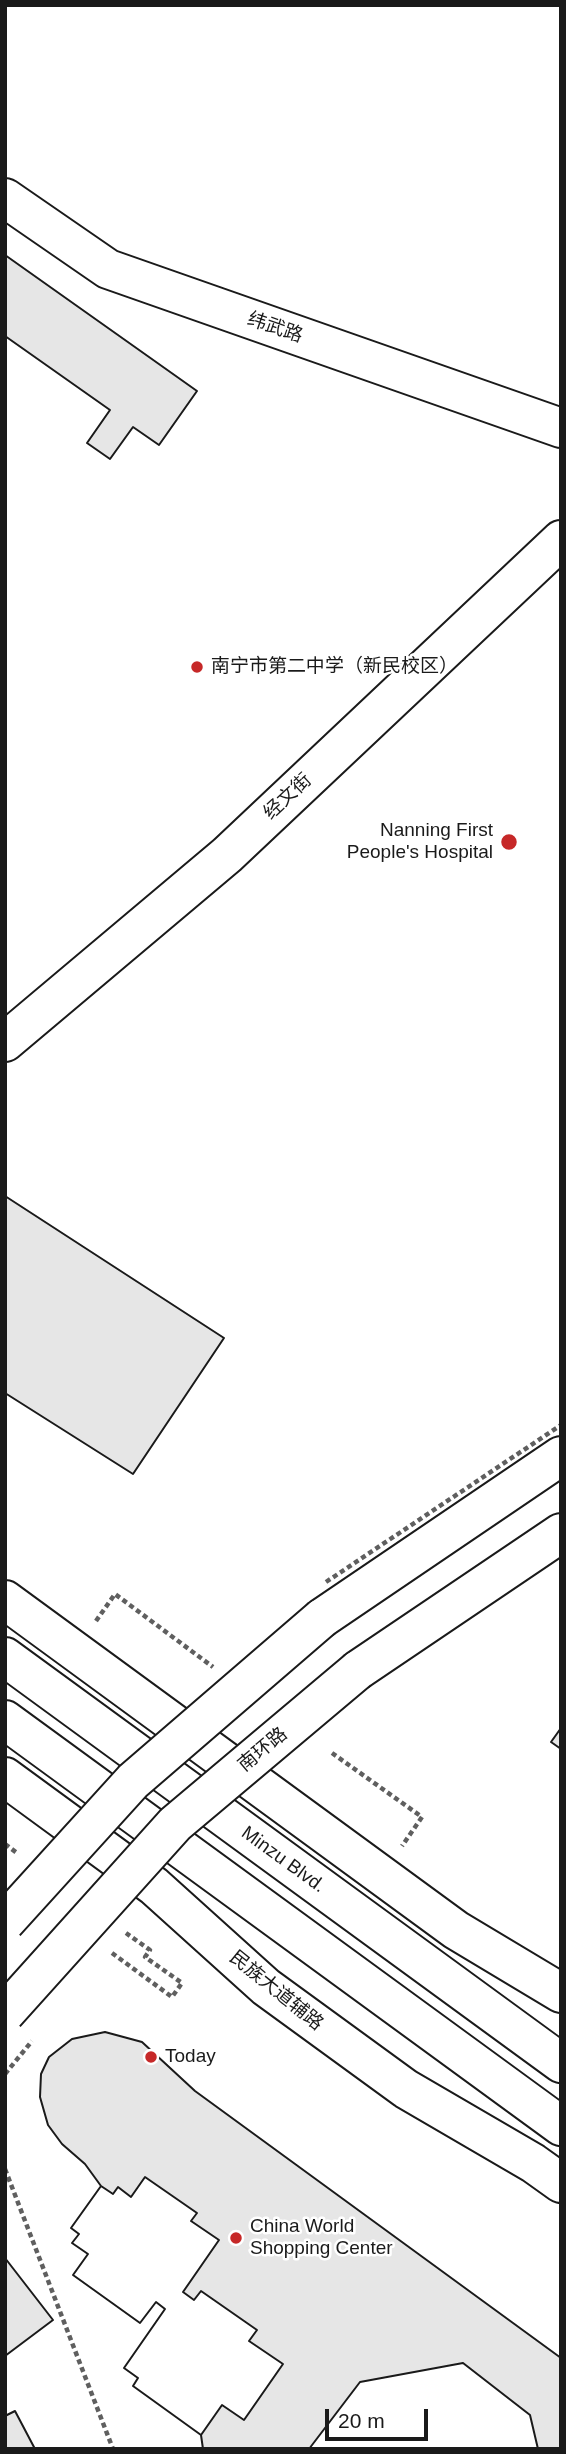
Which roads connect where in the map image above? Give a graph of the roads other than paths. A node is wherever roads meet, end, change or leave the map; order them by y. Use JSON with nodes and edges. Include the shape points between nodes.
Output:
{"nodes":[{"id":1,"x":5,"y":198,"type":"edge"},
{"id":2,"x":561,"y":428,"type":"edge"},
{"id":3,"x":561,"y":540,"type":"edge"},
{"id":4,"x":5,"y":1042,"type":"edge"},
{"id":5,"x":561,"y":1456,"type":"edge"},
{"id":6,"x":561,"y":1532,"type":"edge"},
{"id":7,"x":5,"y":1600,"type":"edge"},
{"id":8,"x":5,"y":1657,"type":"edge"},
{"id":9,"x":5,"y":1720,"type":"edge"},
{"id":10,"x":5,"y":1777,"type":"edge"},
{"id":11,"x":5,"y":1922,"type":"edge"},
{"id":12,"x":561,"y":1993,"type":"edge"},
{"id":13,"x":5,"y":2012,"type":"edge"},
{"id":14,"x":561,"y":2063,"type":"edge"},
{"id":15,"x":525,"y":2100,"type":"junction"},
{"id":16,"x":561,"y":2126,"type":"edge"},
{"id":17,"x":561,"y":2136,"type":"edge"},
{"id":18,"x":561,"y":2183,"type":"edge"}],
"edges":[{"from":1,"to":2,"type":"main road","name":"纬武路","via":[[108,269]]},
{"from":3,"to":4,"type":"main road","name":"经文街","via":[[227,855]]},
{"from":5,"to":11,"type":"main road","bridge":true,"via":[[322,1618],[133,1781]]},
{"from":6,"to":13,"type":"main road","name":"南环路","bridge":true,"via":[[358,1670],[175,1824]]},
{"from":7,"to":12,"type":"main road","via":[[456,1930]]},
{"from":8,"to":14,"type":"main road","name":"Minzu Blvd."},
{"from":9,"to":15,"type":"main road"},
{"from":10,"to":18,"type":"main road","name":"民族大道辅路","via":[[154,1886],[266,1987],[406,2090]]},
{"from":15,"to":16,"type":"main road"},
{"from":15,"to":17,"type":"main road"}]}
